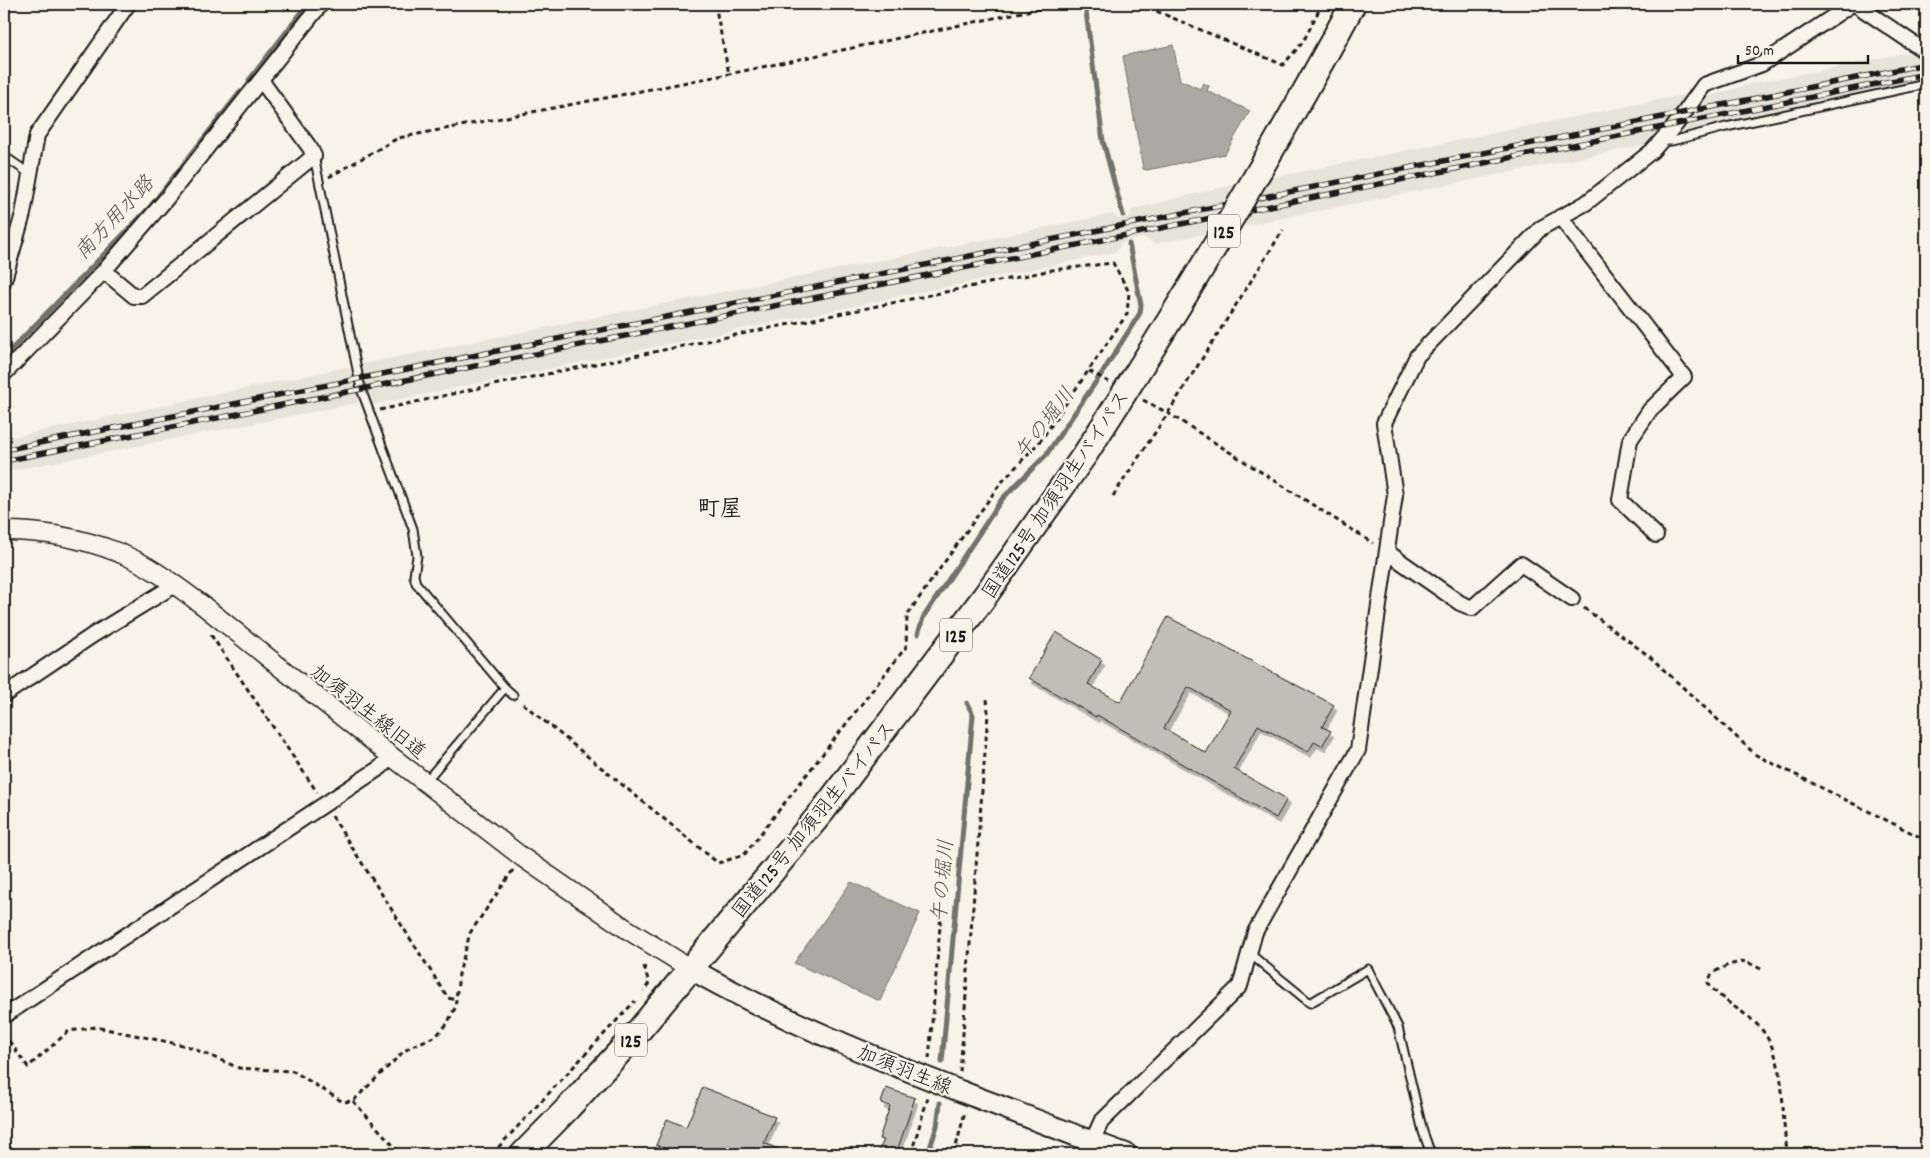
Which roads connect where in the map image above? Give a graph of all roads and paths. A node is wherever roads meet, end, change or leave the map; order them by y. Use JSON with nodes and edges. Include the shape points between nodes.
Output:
{"nodes":[{"id":1,"x":128,"y":4,"type":"edge"},
{"id":2,"x":322,"y":4,"type":"edge"},
{"id":3,"x":714,"y":4,"type":"edge"},
{"id":4,"x":1060,"y":4,"type":"edge"},
{"id":5,"x":1140,"y":4,"type":"edge"},
{"id":6,"x":1322,"y":4,"type":"edge"},
{"id":7,"x":1353,"y":4,"type":"edge"},
{"id":8,"x":1854,"y":4,"type":"edge"},
{"id":9,"x":1926,"y":52,"type":"edge"},
{"id":10,"x":729,"y":74,"type":"junction"},
{"id":11,"x":261,"y":80,"type":"junction"},
{"id":12,"x":1926,"y":84,"type":"edge"},
{"id":13,"x":1662,"y":141,"type":"junction"},
{"id":14,"x":4,"y":156,"type":"edge"},
{"id":15,"x":314,"y":156,"type":"junction"},
{"id":16,"x":31,"y":174,"type":"junction"},
{"id":17,"x":321,"y":182,"type":"junction"},
{"id":18,"x":1560,"y":218,"type":"junction"},
{"id":19,"x":1283,"y":230,"type":"dead end"},
{"id":20,"x":104,"y":271,"type":"junction"},
{"id":21,"x":4,"y":280,"type":"edge"},
{"id":22,"x":1089,"y":371,"type":"junction"},
{"id":23,"x":4,"y":374,"type":"edge"},
{"id":24,"x":1115,"y":385,"type":"dead end"},
{"id":25,"x":1141,"y":399,"type":"dead end"},
{"id":26,"x":369,"y":412,"type":"junction"},
{"id":27,"x":1168,"y":413,"type":"junction"},
{"id":28,"x":1113,"y":496,"type":"dead end"},
{"id":29,"x":4,"y":531,"type":"edge"},
{"id":30,"x":1656,"y":535,"type":"dead end"},
{"id":31,"x":1386,"y":552,"type":"junction"},
{"id":32,"x":175,"y":585,"type":"junction"},
{"id":33,"x":1572,"y":599,"type":"joint"},
{"id":34,"x":505,"y":688,"type":"junction"},
{"id":35,"x":4,"y":695,"type":"edge"},
{"id":36,"x":513,"y":695,"type":"joint"},
{"id":37,"x":987,"y":698,"type":"dead end"},
{"id":38,"x":391,"y":756,"type":"junction"},
{"id":39,"x":425,"y":782,"type":"junction"},
{"id":40,"x":1926,"y":840,"type":"edge"},
{"id":41,"x":522,"y":857,"type":"junction"},
{"id":42,"x":941,"y":914,"type":"dead end"},
{"id":43,"x":1249,"y":953,"type":"junction"},
{"id":44,"x":644,"y":966,"type":"dead end"},
{"id":45,"x":691,"y":969,"type":"junction"},
{"id":46,"x":1760,"y":969,"type":"dead end"},
{"id":47,"x":643,"y":993,"type":"dead end"},
{"id":48,"x":636,"y":1000,"type":"dead end"},
{"id":49,"x":4,"y":1016,"type":"edge"},
{"id":50,"x":4,"y":1034,"type":"edge"},
{"id":51,"x":926,"y":1078,"type":"junction"},
{"id":52,"x":963,"y":1092,"type":"junction"},
{"id":53,"x":353,"y":1101,"type":"junction"},
{"id":54,"x":568,"y":1108,"type":"junction"},
{"id":55,"x":1092,"y":1142,"type":"junction"},
{"id":56,"x":401,"y":1154,"type":"edge"},
{"id":57,"x":492,"y":1154,"type":"edge"},
{"id":58,"x":523,"y":1154,"type":"edge"},
{"id":59,"x":539,"y":1154,"type":"edge"},
{"id":60,"x":911,"y":1154,"type":"edge"},
{"id":61,"x":954,"y":1154,"type":"edge"},
{"id":62,"x":1126,"y":1154,"type":"edge"},
{"id":63,"x":1431,"y":1154,"type":"edge"},
{"id":64,"x":1788,"y":1154,"type":"edge"}],
"edges":[{"from":1,"to":16,"type":"street","via":[[38,135]]},
{"from":2,"to":11,"type":"street"},
{"from":3,"to":10,"type":"path"},
{"from":4,"to":10,"type":"path"},
{"from":5,"to":6,"type":"path","via":[[1284,65],[1303,42]]},
{"from":7,"to":45,"type":"highway","name":"国道125号 加須羽生バイパス","number":"125","bridge":true,"via":[[1264,164],[1086,453],[890,725]]},
{"from":8,"to":9,"type":"street"},
{"from":8,"to":13,"type":"street","via":[[1762,64],[1704,86]]},
{"from":10,"to":17,"type":"path","via":[[398,138]]},
{"from":11,"to":15,"type":"street"},
{"from":11,"to":20,"type":"street"},
{"from":12,"to":13,"type":"lane"},
{"from":13,"to":18,"type":"street","via":[[1586,203]]},
{"from":14,"to":16,"type":"lane"},
{"from":15,"to":17,"type":"lane"},
{"from":15,"to":20,"type":"street","via":[[142,296],[134,296]]},
{"from":16,"to":21,"type":"street","via":[[24,214]]},
{"from":17,"to":26,"type":"lane","via":[[356,366]]},
{"from":18,"to":30,"type":"street","via":[[1684,378],[1650,410],[1630,440],[1620,500]]},
{"from":18,"to":31,"type":"street","via":[[1542,228],[1417,356],[1384,423],[1395,495]]},
{"from":19,"to":27,"type":"path"},
{"from":20,"to":23,"type":"street"},
{"from":22,"to":24,"type":"path"},
{"from":22,"to":26,"type":"path","via":[[1127,314],[1129,292],[1113,263],[1042,272]]},
{"from":22,"to":36,"type":"path","via":[[1041,440],[1000,484],[907,615],[906,647],[744,855],[718,863]]},
{"from":25,"to":27,"type":"path"},
{"from":26,"to":34,"type":"lane","via":[[413,530],[417,556],[416,583]]},
{"from":27,"to":28,"type":"path"},
{"from":27,"to":31,"type":"path"},
{"from":29,"to":32,"type":"street","name":"加須羽生線旧道","via":[[86,542],[118,552]]},
{"from":31,"to":33,"type":"street","via":[[1472,608],[1522,564]]},
{"from":31,"to":43,"type":"street","via":[[1358,750],[1255,932]]},
{"from":32,"to":35,"type":"street"},
{"from":32,"to":38,"type":"street","name":"加須羽生線旧道"},
{"from":33,"to":40,"type":"path","via":[[1649,656],[1756,755]]},
{"from":34,"to":36,"type":"lane"},
{"from":34,"to":39,"type":"lane"},
{"from":37,"to":52,"type":"path","via":[[989,706],[962,1058]]},
{"from":38,"to":39,"type":"street","name":"加須羽生線旧道"},
{"from":38,"to":49,"type":"street","via":[[381,767]]},
{"from":39,"to":41,"type":"street","name":"加須羽生線旧道"},
{"from":41,"to":45,"type":"street","name":"加須羽生線旧道"},
{"from":41,"to":53,"type":"path","via":[[470,933],[459,974],[455,1008],[447,1024],[436,1036],[401,1054]]},
{"from":42,"to":51,"type":"path"},
{"from":43,"to":55,"type":"street","via":[[1240,986],[1101,1122]]},
{"from":43,"to":63,"type":"lane","via":[[1310,1003],[1368,969],[1398,1027]]},
{"from":44,"to":47,"type":"path","via":[[649,983]]},
{"from":45,"to":51,"type":"main road","name":"加須羽生線","via":[[800,1026]]},
{"from":45,"to":54,"type":"highway","name":"国道125号 加須羽生バイパス","number":"125"},
{"from":46,"to":64,"type":"path","via":[[1745,961],[1728,965],[1712,974],[1708,983],[1715,994],[1749,1018],[1764,1034],[1777,1059]]},
{"from":48,"to":57,"type":"path"},
{"from":50,"to":53,"type":"path","via":[[28,1067],[70,1031],[96,1026],[187,1046],[239,1068],[293,1071],[343,1102]]},
{"from":51,"to":52,"type":"main road","name":"加須羽生線"},
{"from":51,"to":60,"type":"path","via":[[929,1093]]},
{"from":52,"to":55,"type":"main road","name":"加須羽生線"},
{"from":52,"to":61,"type":"path"},
{"from":53,"to":56,"type":"path"},
{"from":54,"to":58,"type":"highway","name":"国道125号 加須羽生バイパス","number":"125"},
{"from":54,"to":59,"type":"highway","name":"国道125号 加須羽生バイパス"},
{"from":55,"to":62,"type":"main road","name":"加須羽生線"}]}
